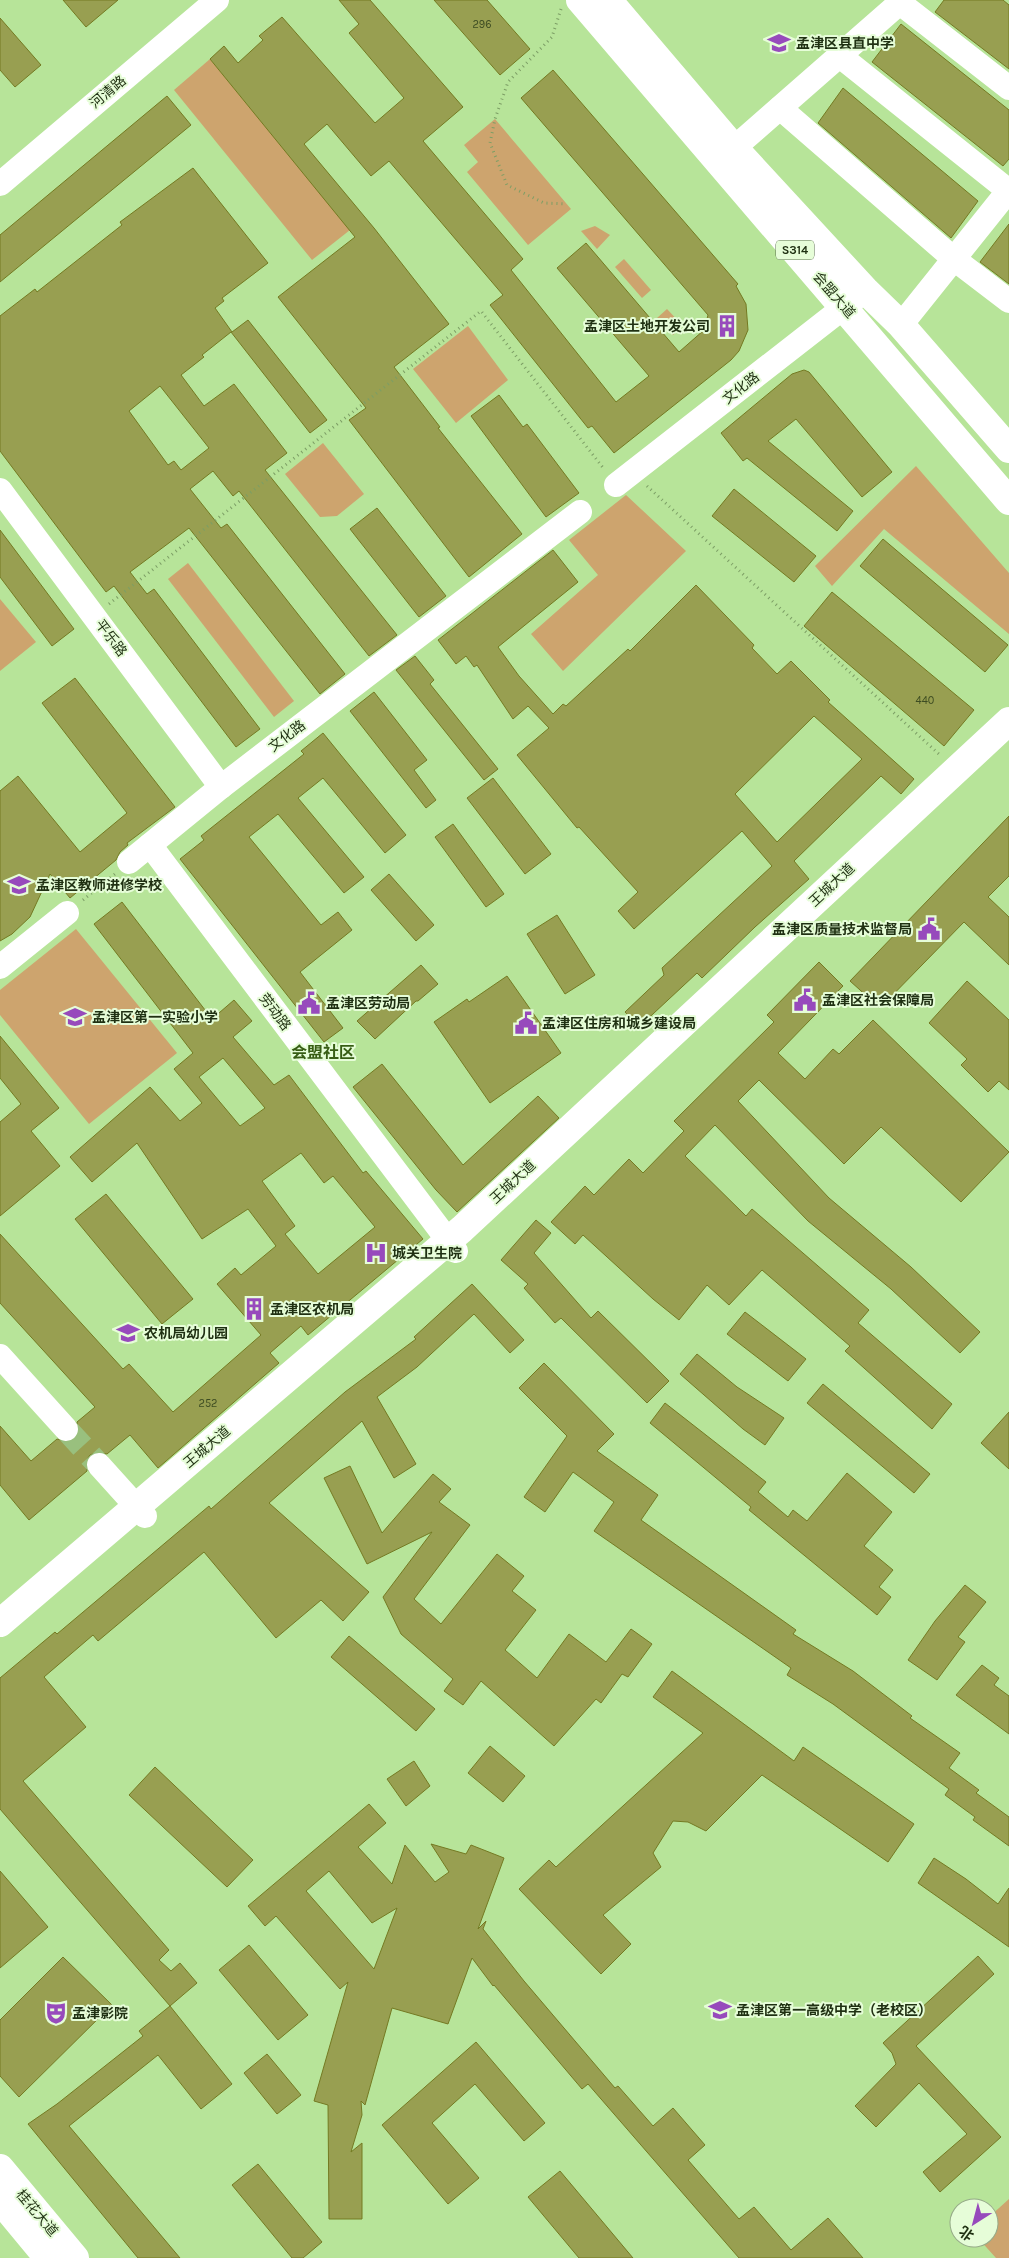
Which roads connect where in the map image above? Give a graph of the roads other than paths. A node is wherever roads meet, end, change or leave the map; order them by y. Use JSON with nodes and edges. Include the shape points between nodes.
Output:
{"nodes":[{"id":1,"x":192,"y":0,"type":"edge"},
{"id":2,"x":217,"y":0,"type":"edge"},
{"id":3,"x":608,"y":0,"type":"edge"},
{"id":4,"x":901,"y":2,"type":"edge"},
{"id":5,"x":572,"y":3,"type":"edge"},
{"id":6,"x":840,"y":56,"type":"junction"},
{"id":7,"x":1009,"y":88,"type":"edge"},
{"id":8,"x":780,"y":108,"type":"junction"},
{"id":9,"x":734,"y":148,"type":"junction"},
{"id":10,"x":0,"y":162,"type":"edge"},
{"id":11,"x":0,"y":184,"type":"edge"},
{"id":12,"x":1009,"y":191,"type":"edge"},
{"id":13,"x":954,"y":259,"type":"junction"},
{"id":14,"x":865,"y":290,"type":"junction"},
{"id":15,"x":1009,"y":301,"type":"edge"},
{"id":16,"x":844,"y":307,"type":"junction"},
{"id":17,"x":901,"y":325,"type":"junction"},
{"id":18,"x":1009,"y":449,"type":"edge"},
{"id":19,"x":624,"y":479,"type":"road end"},
{"id":20,"x":0,"y":490,"type":"edge"},
{"id":21,"x":1009,"y":501,"type":"edge"},
{"id":22,"x":580,"y":512,"type":"dead end"},
{"id":23,"x":1009,"y":721,"type":"edge"},
{"id":24,"x":1009,"y":738,"type":"edge"},
{"id":25,"x":222,"y":787,"type":"junction"},
{"id":26,"x":150,"y":845,"type":"junction"},
{"id":27,"x":129,"y":862,"type":"road end"},
{"id":28,"x":67,"y":913,"type":"road end"},
{"id":29,"x":0,"y":967,"type":"edge"},
{"id":30,"x":452,"y":1246,"type":"junction"},
{"id":31,"x":0,"y":1356,"type":"edge"},
{"id":32,"x":66,"y":1429,"type":"tunnel mouth"},
{"id":33,"x":99,"y":1465,"type":"tunnel mouth"},
{"id":34,"x":145,"y":1516,"type":"junction"},
{"id":35,"x":0,"y":1622,"type":"edge"},
{"id":36,"x":0,"y":1639,"type":"edge"},
{"id":37,"x":0,"y":2168,"type":"edge"},
{"id":38,"x":0,"y":2200,"type":"edge"},
{"id":39,"x":48,"y":2258,"type":"edge"},
{"id":40,"x":75,"y":2258,"type":"edge"}],
"edges":[{"from":1,"to":10,"type":"street","name":"河清路"},
{"from":2,"to":11,"type":"street","name":"河清路"},
{"from":3,"to":9,"type":"main road","name":"会盟大道","number":"S314"},
{"from":4,"to":6,"type":"street"},
{"from":4,"to":7,"type":"street"},
{"from":5,"to":16,"type":"main road","name":"会盟大道","number":"S314"},
{"from":6,"to":8,"type":"street"},
{"from":6,"to":12,"type":"street"},
{"from":8,"to":9,"type":"street"},
{"from":8,"to":13,"type":"street"},
{"from":9,"to":14,"type":"main road","name":"会盟大道","number":"S314"},
{"from":12,"to":13,"type":"street"},
{"from":13,"to":15,"type":"street"},
{"from":13,"to":17,"type":"street"},
{"from":14,"to":16,"type":"street","name":"文化路"},
{"from":14,"to":17,"type":"main road","name":"会盟大道","number":"S314"},
{"from":16,"to":19,"type":"street","name":"文化路"},
{"from":16,"to":21,"type":"main road","name":"会盟大道","number":"S314"},
{"from":17,"to":18,"type":"main road","name":"会盟大道","number":"S314"},
{"from":20,"to":25,"type":"street","name":"平乐路"},
{"from":22,"to":25,"type":"street","name":"文化路"},
{"from":23,"to":30,"type":"main road","name":"王城大道"},
{"from":24,"to":30,"type":"main road","name":"王城大道"},
{"from":25,"to":26,"type":"street","name":"文化路"},
{"from":26,"to":27,"type":"street","name":"文化路"},
{"from":26,"to":30,"type":"street","name":"劳动路"},
{"from":28,"to":29,"type":"street"},
{"from":30,"to":34,"type":"main road","name":"王城大道"},
{"from":30,"to":35,"type":"main road","name":"王城大道"},
{"from":31,"to":32,"type":"street"},
{"from":33,"to":34,"type":"street"},
{"from":34,"to":36,"type":"main road","name":"王城大道"},
{"from":37,"to":40,"type":"main road","name":"桂花大道"},
{"from":38,"to":39,"type":"main road","name":"桂花大道"}]}
